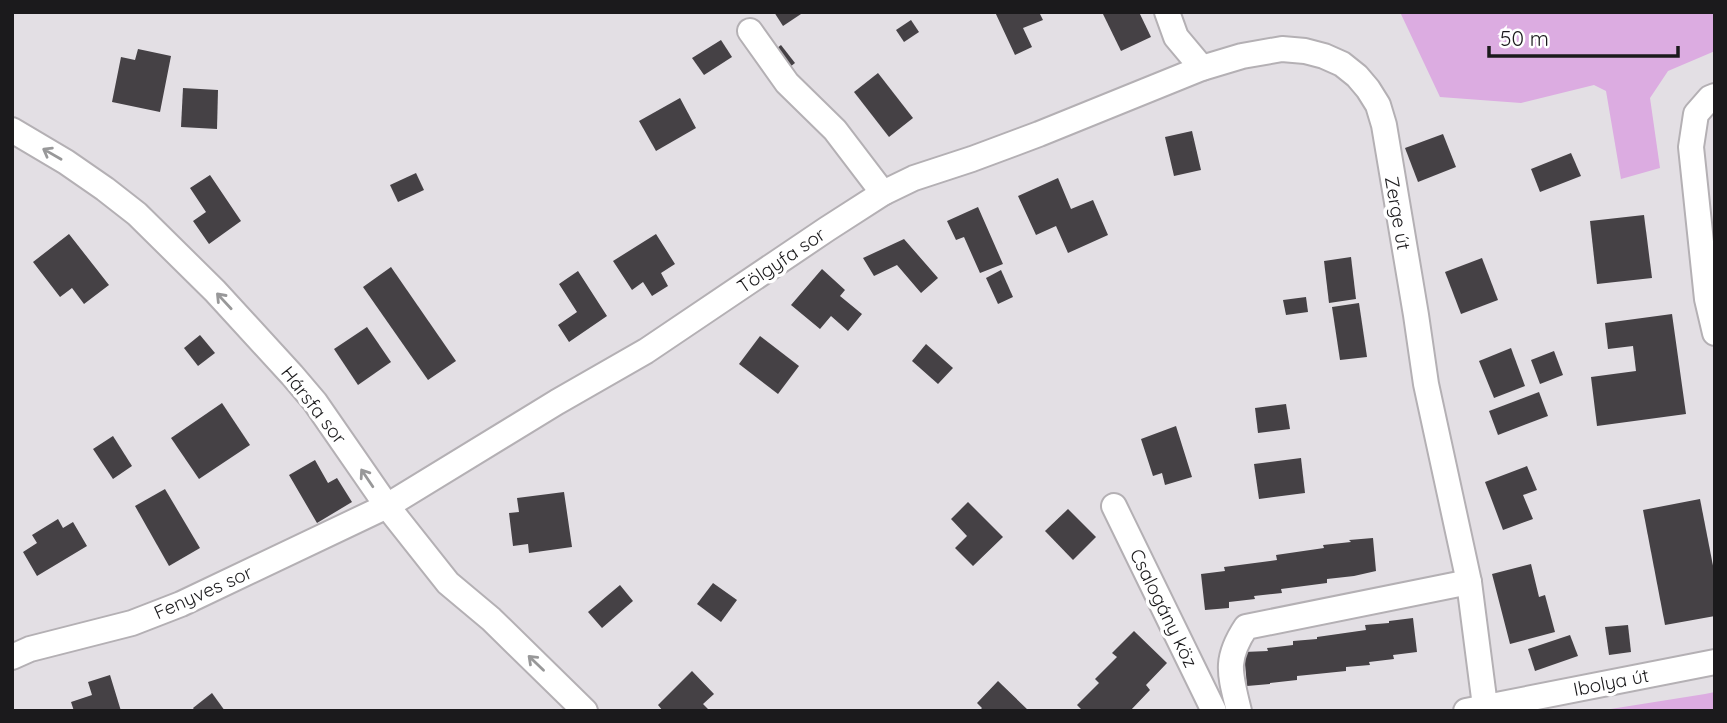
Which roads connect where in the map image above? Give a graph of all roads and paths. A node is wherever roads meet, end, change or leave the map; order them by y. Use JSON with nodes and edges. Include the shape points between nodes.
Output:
{"nodes":[{"id":1,"x":1167,"y":12,"type":"edge"},
{"id":2,"x":750,"y":31,"type":"dead end"},
{"id":3,"x":1202,"y":68,"type":"junction"},
{"id":4,"x":1715,"y":96,"type":"edge"},
{"id":5,"x":12,"y":130,"type":"edge"},
{"id":6,"x":883,"y":193,"type":"junction"},
{"id":7,"x":1715,"y":333,"type":"edge"},
{"id":8,"x":387,"y":506,"type":"junction"},
{"id":9,"x":1114,"y":506,"type":"dead end"},
{"id":10,"x":1469,"y":582,"type":"junction"},
{"id":11,"x":12,"y":657,"type":"edge"},
{"id":12,"x":1715,"y":662,"type":"edge"},
{"id":13,"x":1476,"y":708,"type":"edge"},
{"id":14,"x":585,"y":711,"type":"edge"},
{"id":15,"x":1214,"y":711,"type":"edge"},
{"id":16,"x":1239,"y":711,"type":"edge"}],
"edges":[{"from":1,"to":3,"type":"street","via":[[1176,37]]},
{"from":2,"to":6,"type":"street","via":[[787,83],[835,130]]},
{"from":3,"to":6,"type":"street","name":"Tölgyfa sor"},
{"from":3,"to":10,"type":"street","name":"Zerge út","via":[[1269,51],[1305,51],[1342,64],[1378,105],[1426,384]]},
{"from":4,"to":7,"type":"street","via":[[1696,114],[1691,147],[1707,299]]},
{"from":8,"to":5,"type":"street","name":"Hársfa sor","one_way":true,"via":[[315,402],[215,291],[127,206]]},
{"from":6,"to":8,"type":"street","name":"Tölgyfa sor","via":[[646,351]]},
{"from":8,"to":11,"type":"street","name":"Fenyves sor","via":[[181,604]]},
{"from":14,"to":8,"type":"street","name":"Hársfa sor","one_way":true,"via":[[448,583]]},
{"from":9,"to":15,"type":"street","name":"Csalogány köz"},
{"from":10,"to":13,"type":"street","name":"Zerge út"},
{"from":10,"to":16,"type":"street","via":[[1246,627],[1235,644],[1230,672]]},
{"from":12,"to":13,"type":"street","name":"Ibolya út"}]}
